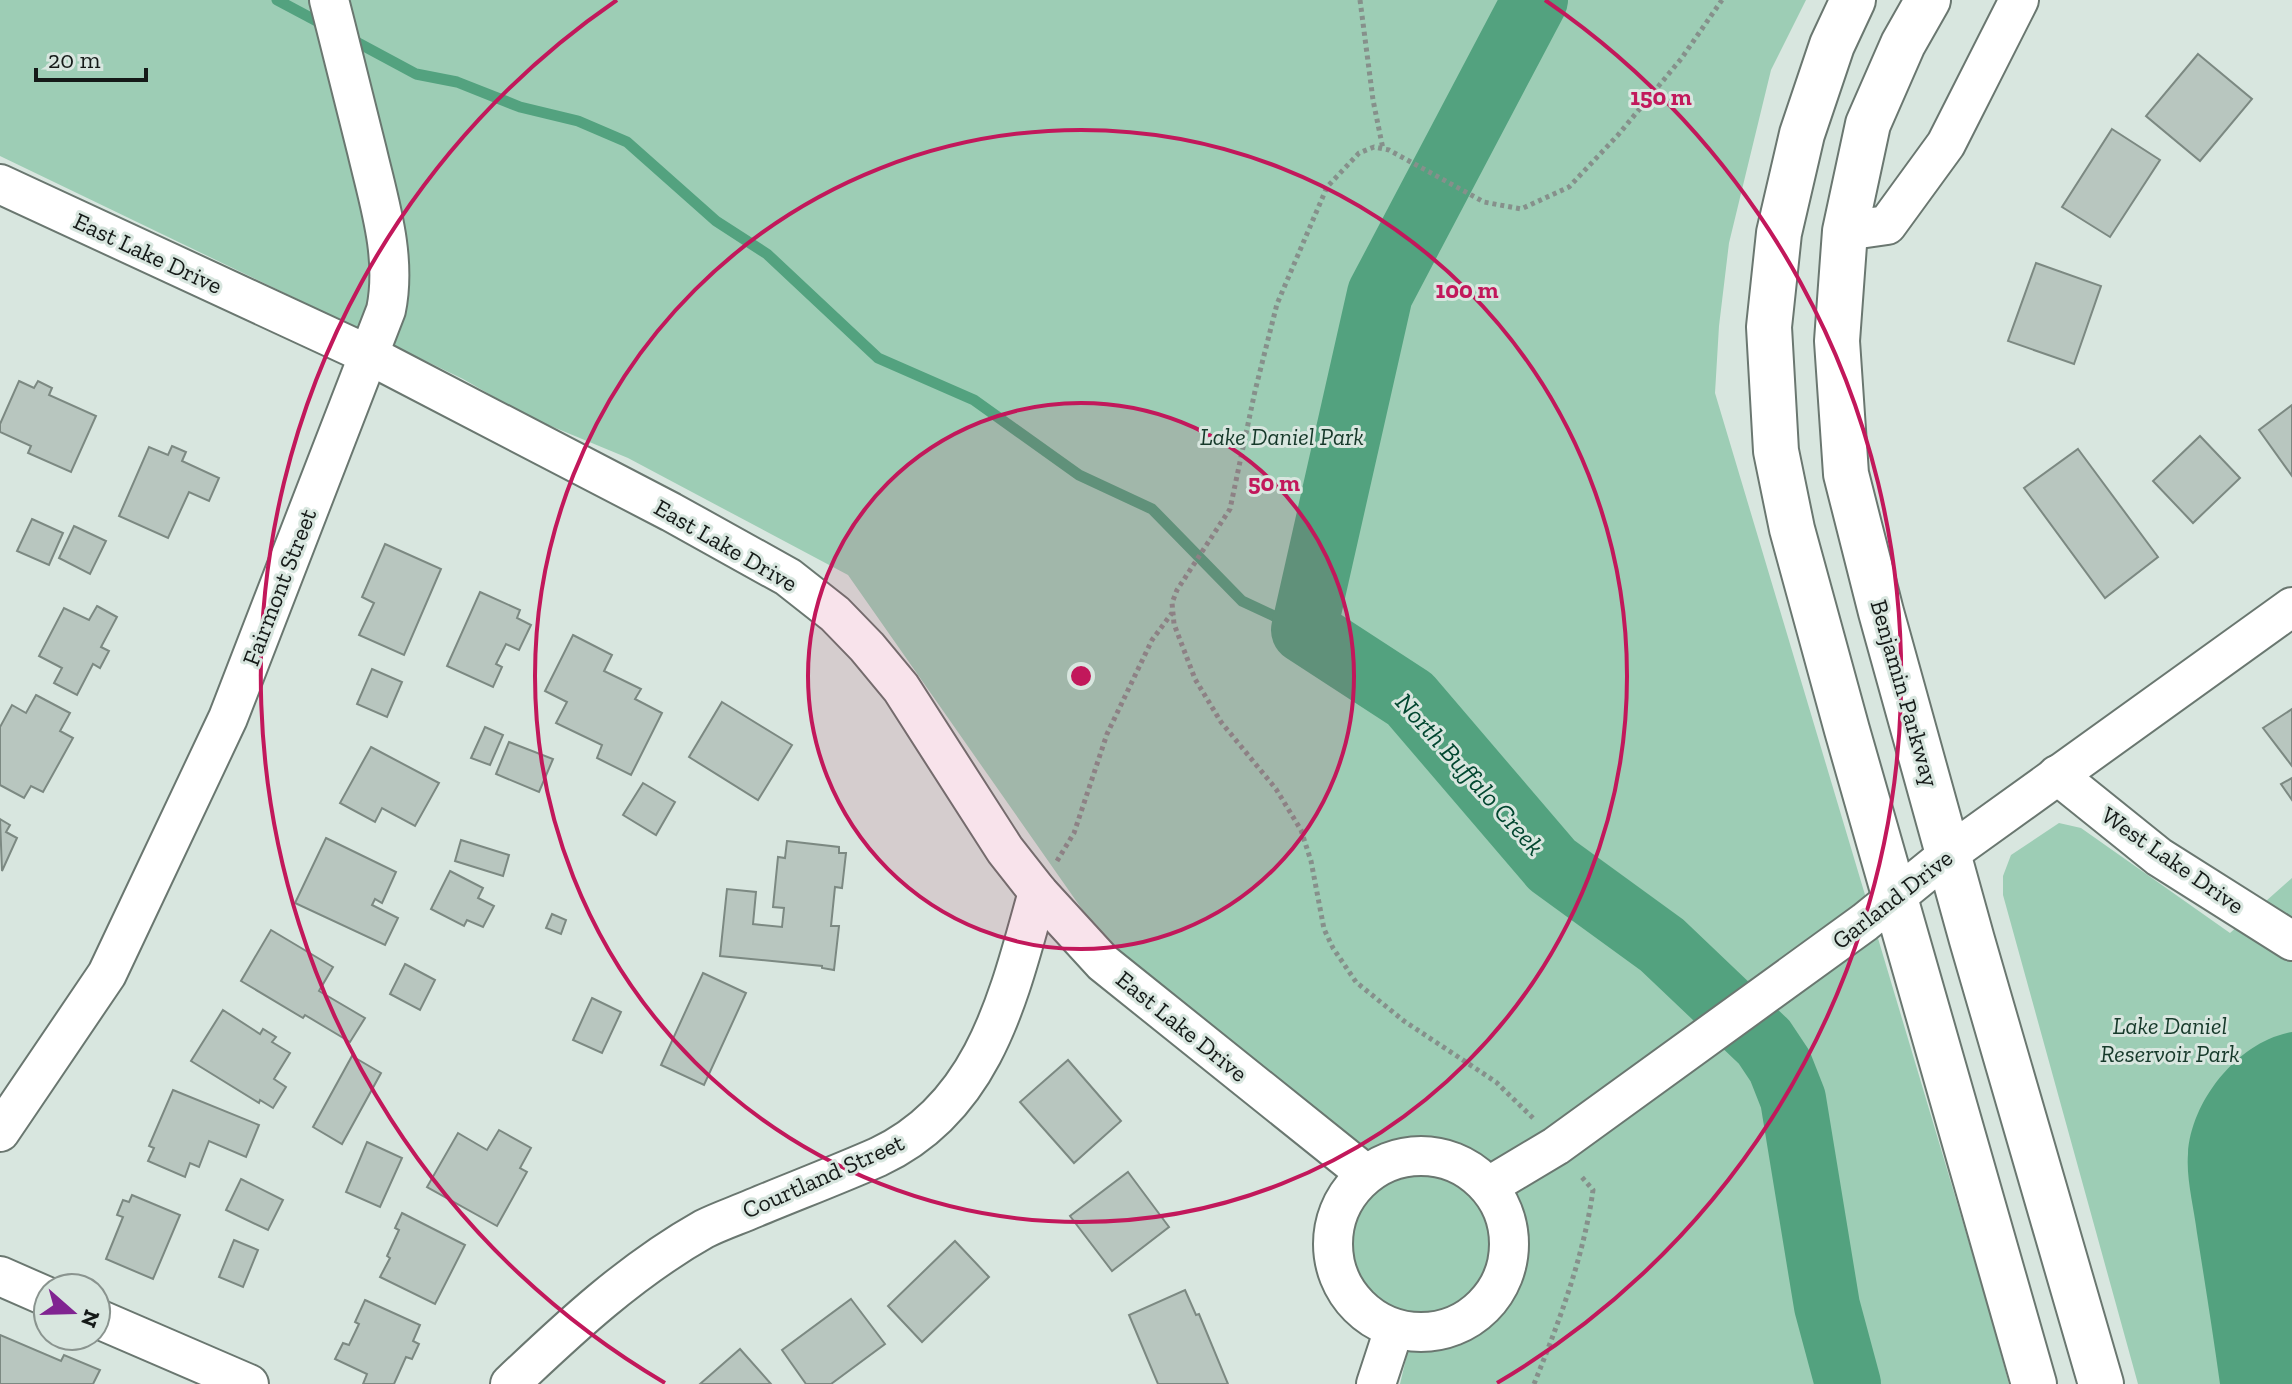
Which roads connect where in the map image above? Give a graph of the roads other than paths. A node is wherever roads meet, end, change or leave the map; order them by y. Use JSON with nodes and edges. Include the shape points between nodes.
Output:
{"nodes":[{"id":1,"x":329,"y":0,"type":"edge"},
{"id":2,"x":1853,"y":0,"type":"edge"},
{"id":3,"x":1928,"y":0,"type":"edge"},
{"id":4,"x":2019,"y":0,"type":"edge"},
{"id":5,"x":0,"y":184,"type":"edge"},
{"id":6,"x":1845,"y":231,"type":"junction"},
{"id":7,"x":369,"y":355,"type":"junction"},
{"id":8,"x":2292,"y":607,"type":"edge"},
{"id":9,"x":2057,"y":775,"type":"junction"},
{"id":10,"x":1950,"y":853,"type":"junction"},
{"id":11,"x":1038,"y":892,"type":"junction"},
{"id":12,"x":1896,"y":898,"type":"junction"},
{"id":13,"x":2292,"y":941,"type":"edge"},
{"id":14,"x":0,"y":1132,"type":"edge"},
{"id":15,"x":1366,"y":1174,"type":"junction"},
{"id":16,"x":1489,"y":1186,"type":"junction"},
{"id":17,"x":0,"y":1276,"type":"edge"},
{"id":18,"x":32,"y":1290,"type":"edge"},
{"id":19,"x":112,"y":1325,"type":"edge"},
{"id":20,"x":1394,"y":1329,"type":"junction"},
{"id":21,"x":249,"y":1384,"type":"edge"},
{"id":22,"x":510,"y":1384,"type":"edge"},
{"id":23,"x":1376,"y":1384,"type":"edge"},
{"id":24,"x":2034,"y":1384,"type":"edge"},
{"id":25,"x":2101,"y":1384,"type":"edge"}],
"edges":[{"from":1,"to":7,"type":"street","name":"Fairmont Street","via":[[390,264],[386,310]]},
{"from":2,"to":12,"type":"main road","via":[[1802,134],[1779,233],[1769,327],[1776,451],[1792,529]]},
{"from":3,"to":6,"type":"main road","name":"Benjamin Parkway","via":[[1868,124]]},
{"from":4,"to":6,"type":"street","via":[[1946,144],[1887,225]]},
{"from":5,"to":7,"type":"street","name":"East Lake Drive"},
{"from":6,"to":10,"type":"main road","name":"Benjamin Parkway","via":[[1837,341],[1846,474]]},
{"from":7,"to":11,"type":"street","name":"East Lake Drive","via":[[788,577],[835,614],[901,688]]},
{"from":7,"to":14,"type":"street","name":"Fairmont Street","via":[[228,718],[107,974]]},
{"from":8,"to":9,"type":"street","name":"Garland Drive"},
{"from":9,"to":10,"type":"street","name":"Garland Drive"},
{"from":9,"to":13,"type":"street","name":"West Lake Drive","via":[[2159,857]]},
{"from":10,"to":12,"type":"street","name":"Garland Drive"},
{"from":10,"to":25,"type":"main road","name":"Benjamin Parkway"},
{"from":11,"to":15,"type":"street","name":"East Lake Drive","via":[[1103,963]]},
{"from":11,"to":22,"type":"street","name":"Courtland Street","via":[[994,1033],[973,1073],[939,1115],[879,1156],[706,1228],[579,1318]]},
{"from":12,"to":16,"type":"street","name":"Garland Drive","via":[[1556,1146]]},
{"from":12,"to":24,"type":"main road"},
{"from":15,"to":16,"type":"street","via":[[1390,1160],[1416,1154],[1469,1168]]},
{"from":15,"to":20,"type":"street","via":[[1347,1194],[1335,1219],[1334,1260],[1350,1298],[1370,1317]]},
{"from":16,"to":20,"type":"street","via":[[1503,1211],[1509,1239],[1507,1267],[1495,1293],[1476,1314],[1450,1328],[1423,1333]]},
{"from":17,"to":18,"type":"street"},
{"from":19,"to":21,"type":"street"},
{"from":20,"to":23,"type":"street"}]}
